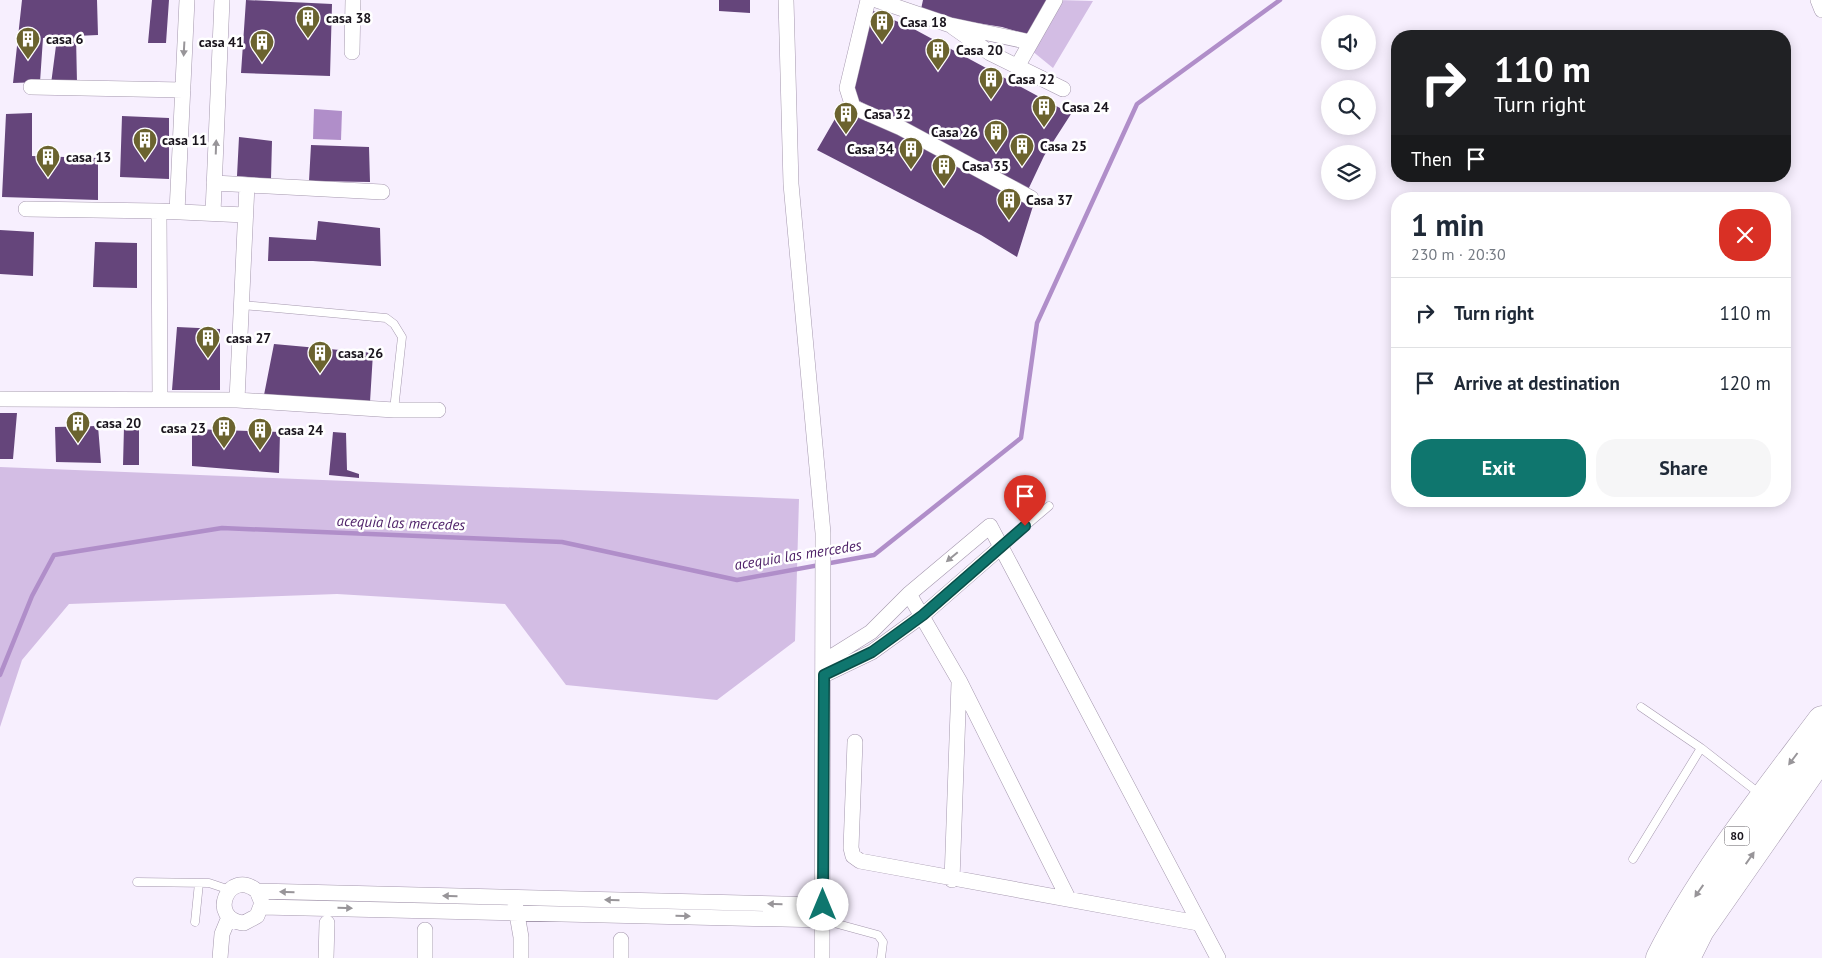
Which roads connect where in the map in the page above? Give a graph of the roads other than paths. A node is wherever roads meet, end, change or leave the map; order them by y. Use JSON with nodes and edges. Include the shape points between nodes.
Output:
{"nodes":[{"id":1,"x":186,"y":0,"type":"edge"},
{"id":2,"x":222,"y":0,"type":"edge"},
{"id":3,"x":353,"y":0,"type":"edge"},
{"id":4,"x":786,"y":0,"type":"edge"},
{"id":5,"x":868,"y":0,"type":"edge"},
{"id":6,"x":876,"y":0,"type":"edge"},
{"id":7,"x":1055,"y":0,"type":"edge"},
{"id":8,"x":1818,"y":0,"type":"edge"},
{"id":9,"x":1822,"y":10,"type":"edge"},
{"id":10,"x":950,"y":25,"type":"junction"},
{"id":11,"x":1030,"y":42,"type":"junction"},
{"id":12,"x":352,"y":52,"type":"dead end"},
{"id":13,"x":1018,"y":65,"type":"junction"},
{"id":14,"x":31,"y":87,"type":"dead end"},
{"id":15,"x":1063,"y":89,"type":"dead end"},
{"id":16,"x":182,"y":90,"type":"junction"},
{"id":17,"x":214,"y":184,"type":"junction"},
{"id":18,"x":247,"y":185,"type":"junction"},
{"id":19,"x":382,"y":192,"type":"dead end"},
{"id":20,"x":1031,"y":198,"type":"dead end"},
{"id":21,"x":26,"y":209,"type":"dead end"},
{"id":22,"x":159,"y":211,"type":"junction"},
{"id":23,"x":177,"y":212,"type":"junction"},
{"id":24,"x":213,"y":213,"type":"junction"},
{"id":25,"x":246,"y":215,"type":"junction"},
{"id":26,"x":242,"y":305,"type":"junction"},
{"id":27,"x":0,"y":399,"type":"edge"},
{"id":28,"x":160,"y":399,"type":"junction"},
{"id":29,"x":237,"y":400,"type":"junction"},
{"id":30,"x":394,"y":410,"type":"junction"},
{"id":31,"x":438,"y":410,"type":"dead end"},
{"id":32,"x":1049,"y":506,"type":"dead end"},
{"id":33,"x":1002,"y":546,"type":"junction"},
{"id":34,"x":909,"y":594,"type":"junction"},
{"id":35,"x":923,"y":615,"type":"junction"},
{"id":36,"x":823,"y":669,"type":"junction"},
{"id":37,"x":960,"y":682,"type":"junction"},
{"id":38,"x":1641,"y":707,"type":"dead end"},
{"id":39,"x":1822,"y":720,"type":"edge"},
{"id":40,"x":855,"y":742,"type":"dead end"},
{"id":41,"x":1701,"y":748,"type":"junction"},
{"id":42,"x":1822,"y":755,"type":"edge"},
{"id":43,"x":1764,"y":797,"type":"junction"},
{"id":44,"x":1633,"y":859,"type":"dead end"},
{"id":45,"x":952,"y":880,"type":"junction"},
{"id":46,"x":137,"y":882,"type":"dead end"},
{"id":47,"x":199,"y":883,"type":"junction"},
{"id":48,"x":230,"y":890,"type":"junction"},
{"id":49,"x":257,"y":891,"type":"junction"},
{"id":50,"x":1068,"y":898,"type":"junction"},
{"id":51,"x":522,"y":905,"type":"junction"},
{"id":52,"x":262,"y":906,"type":"junction"},
{"id":53,"x":823,"y":913,"type":"junction"},
{"id":54,"x":234,"y":920,"type":"junction"},
{"id":55,"x":195,"y":922,"type":"dead end"},
{"id":56,"x":327,"y":923,"type":"dead end"},
{"id":57,"x":1198,"y":923,"type":"junction"},
{"id":58,"x":425,"y":930,"type":"dead end"},
{"id":59,"x":621,"y":940,"type":"dead end"},
{"id":60,"x":220,"y":953,"type":"edge"},
{"id":61,"x":326,"y":958,"type":"edge"},
{"id":62,"x":425,"y":958,"type":"edge"},
{"id":63,"x":521,"y":958,"type":"edge"},
{"id":64,"x":621,"y":958,"type":"edge"},
{"id":65,"x":822,"y":958,"type":"edge"},
{"id":66,"x":881,"y":958,"type":"edge"},
{"id":67,"x":1218,"y":958,"type":"edge"},
{"id":68,"x":1660,"y":958,"type":"edge"},
{"id":69,"x":1686,"y":958,"type":"edge"}],
"edges":[{"from":1,"to":16,"type":"street","one_way":true},
{"from":17,"to":2,"type":"street","one_way":true},
{"from":3,"to":12,"type":"street"},
{"from":4,"to":36,"type":"street","via":[[791,184],[823,532]]},
{"from":5,"to":20,"type":"street","via":[[847,88],[853,107],[901,128]]},
{"from":6,"to":10,"type":"street"},
{"from":7,"to":11,"type":"street"},
{"from":8,"to":9,"type":"street"},
{"from":10,"to":11,"type":"street"},
{"from":10,"to":13,"type":"street","via":[[990,53]]},
{"from":11,"to":13,"type":"street"},
{"from":13,"to":15,"type":"street"},
{"from":14,"to":16,"type":"street"},
{"from":16,"to":23,"type":"street"},
{"from":17,"to":18,"type":"street"},
{"from":17,"to":24,"type":"street"},
{"from":18,"to":19,"type":"street"},
{"from":18,"to":25,"type":"street"},
{"from":21,"to":22,"type":"street"},
{"from":22,"to":23,"type":"street"},
{"from":22,"to":28,"type":"street"},
{"from":23,"to":24,"type":"street"},
{"from":24,"to":25,"type":"street"},
{"from":25,"to":26,"type":"street"},
{"from":26,"to":29,"type":"street"},
{"from":26,"to":30,"type":"lane","via":[[386,318],[402,337]]},
{"from":27,"to":28,"type":"street"},
{"from":28,"to":29,"type":"street"},
{"from":29,"to":30,"type":"street"},
{"from":30,"to":31,"type":"street"},
{"from":32,"to":33,"type":"lane"},
{"from":33,"to":34,"type":"street","one_way":true,"via":[[990,526]]},
{"from":33,"to":35,"type":"street"},
{"from":33,"to":57,"type":"street"},
{"from":34,"to":35,"type":"street"},
{"from":34,"to":36,"type":"street","via":[[871,632]]},
{"from":35,"to":36,"type":"street","via":[[872,652]]},
{"from":35,"to":37,"type":"street"},
{"from":36,"to":53,"type":"street"},
{"from":37,"to":45,"type":"street"},
{"from":37,"to":50,"type":"street"},
{"from":38,"to":41,"type":"lane"},
{"from":39,"to":43,"type":"highway","number":"80","one_way":true},
{"from":40,"to":45,"type":"street","via":[[851,848],[854,856],[860,861]]},
{"from":41,"to":43,"type":"lane"},
{"from":41,"to":44,"type":"lane"},
{"from":69,"to":42,"type":"highway","number":"80","one_way":true,"via":[[1700,930]]},
{"from":43,"to":68,"type":"highway","number":"80","one_way":true,"via":[[1678,922]]},
{"from":45,"to":50,"type":"street"},
{"from":46,"to":47,"type":"lane"},
{"from":47,"to":48,"type":"lane"},
{"from":47,"to":55,"type":"lane"},
{"from":48,"to":49,"type":"street","via":[[243,885]]},
{"from":48,"to":54,"type":"street","via":[[224,903]]},
{"from":51,"to":49,"type":"street","one_way":true},
{"from":49,"to":52,"type":"street"},
{"from":50,"to":57,"type":"street"},
{"from":52,"to":51,"type":"street","one_way":true},
{"from":51,"to":53,"type":"street"},
{"from":51,"to":63,"type":"street"},
{"from":52,"to":54,"type":"street","via":[[254,920]]},
{"from":53,"to":65,"type":"street"},
{"from":53,"to":66,"type":"lane","via":[[878,935],[883,942]]},
{"from":54,"to":60,"type":"street","via":[[222,934]]},
{"from":56,"to":61,"type":"street"},
{"from":57,"to":67,"type":"street"},
{"from":58,"to":62,"type":"street"},
{"from":59,"to":64,"type":"street"}]}
